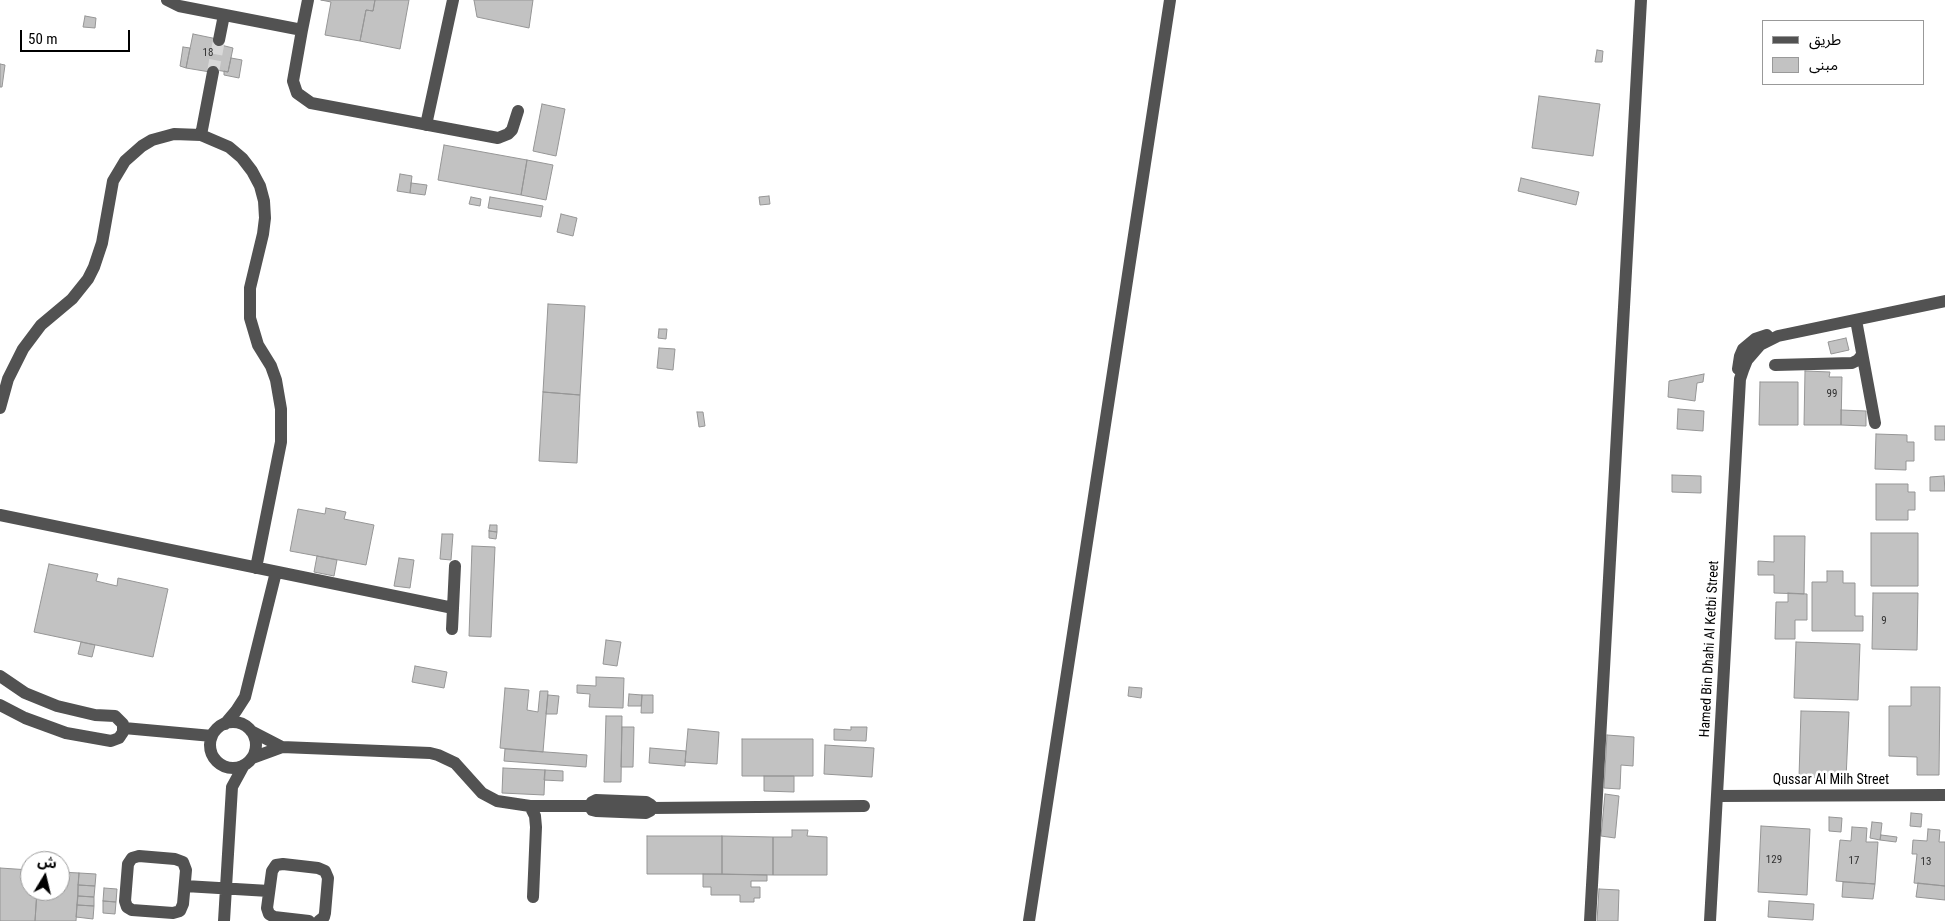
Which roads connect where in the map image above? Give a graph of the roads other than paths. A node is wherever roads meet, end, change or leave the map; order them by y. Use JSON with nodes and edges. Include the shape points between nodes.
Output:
{"nodes":[{"id":1,"x":167,"y":0,"type":"edge"},
{"id":2,"x":308,"y":0,"type":"edge"},
{"id":3,"x":453,"y":0,"type":"edge"},
{"id":4,"x":1170,"y":0,"type":"edge"},
{"id":5,"x":1641,"y":0,"type":"edge"},
{"id":6,"x":224,"y":15,"type":"junction"},
{"id":7,"x":302,"y":30,"type":"junction"},
{"id":8,"x":219,"y":40,"type":"tunnel mouth"},
{"id":9,"x":213,"y":72,"type":"tunnel mouth"},
{"id":10,"x":518,"y":111,"type":"dead end"},
{"id":11,"x":426,"y":125,"type":"junction"},
{"id":12,"x":202,"y":135,"type":"junction"},
{"id":13,"x":1945,"y":301,"type":"edge"},
{"id":14,"x":1856,"y":320,"type":"junction"},
{"id":15,"x":1862,"y":355,"type":"junction"},
{"id":16,"x":1775,"y":365,"type":"dead end"},
{"id":17,"x":0,"y":408,"type":"edge"},
{"id":18,"x":1875,"y":423,"type":"dead end"},
{"id":19,"x":0,"y":515,"type":"edge"},
{"id":20,"x":455,"y":566,"type":"dead end"},
{"id":21,"x":256,"y":568,"type":"junction"},
{"id":22,"x":276,"y":572,"type":"junction"},
{"id":23,"x":453,"y":608,"type":"junction"},
{"id":24,"x":452,"y":629,"type":"dead end"},
{"id":25,"x":0,"y":676,"type":"edge"},
{"id":26,"x":245,"y":696,"type":"junction"},
{"id":27,"x":0,"y":705,"type":"edge"},
{"id":28,"x":225,"y":724,"type":"junction"},
{"id":29,"x":124,"y":728,"type":"junction"},
{"id":30,"x":251,"y":731,"type":"junction"},
{"id":31,"x":212,"y":736,"type":"junction"},
{"id":32,"x":282,"y":747,"type":"junction"},
{"id":33,"x":248,"y":761,"type":"junction"},
{"id":34,"x":221,"y":764,"type":"junction"},
{"id":35,"x":232,"y":787,"type":"junction"},
{"id":36,"x":1945,"y":795,"type":"edge"},
{"id":37,"x":1717,"y":796,"type":"junction"},
{"id":38,"x":530,"y":806,"type":"junction"},
{"id":39,"x":864,"y":806,"type":"dead end"},
{"id":40,"x":185,"y":886,"type":"junction"},
{"id":41,"x":226,"y":888,"type":"junction"},
{"id":42,"x":269,"y":891,"type":"junction"},
{"id":43,"x":533,"y":897,"type":"dead end"},
{"id":44,"x":224,"y":921,"type":"edge"},
{"id":45,"x":309,"y":921,"type":"edge"},
{"id":46,"x":319,"y":921,"type":"edge"},
{"id":47,"x":1029,"y":921,"type":"edge"},
{"id":48,"x":1590,"y":921,"type":"edge"},
{"id":49,"x":1710,"y":921,"type":"edge"}],
"edges":[{"from":1,"to":6,"type":"street","via":[[179,6]]},
{"from":2,"to":7,"type":"street"},
{"from":3,"to":11,"type":"street"},
{"from":4,"to":47,"type":"street"},
{"from":5,"to":48,"type":"street"},
{"from":6,"to":7,"type":"street"},
{"from":6,"to":8,"type":"street"},
{"from":7,"to":11,"type":"street","via":[[293,80],[297,93],[305,101]]},
{"from":9,"to":12,"type":"street"},
{"from":10,"to":11,"type":"street","via":[[512,130],[498,138]]},
{"from":12,"to":17,"type":"street","via":[[163,136],[142,146],[125,161],[112,187],[102,242],[88,279],[72,299],[41,325],[23,349],[8,379]]},
{"from":12,"to":21,"type":"street","via":[[229,147],[242,158],[260,186],[264,201],[263,234],[250,288],[250,318],[258,345],[276,380],[282,425]]},
{"from":13,"to":14,"type":"street","name":"Hamed Bin Dhahi Al Ketbi Street"},
{"from":14,"to":15,"type":"street"},
{"from":14,"to":37,"type":"street","name":"Hamed Bin Dhahi Al Ketbi Street","via":[[1778,336],[1762,336],[1743,349],[1738,364],[1740,379]]},
{"from":15,"to":16,"type":"street","via":[[1852,364]]},
{"from":15,"to":18,"type":"street"},
{"from":19,"to":21,"type":"street"},
{"from":20,"to":23,"type":"street"},
{"from":21,"to":22,"type":"street"},
{"from":22,"to":23,"type":"street"},
{"from":22,"to":26,"type":"street"},
{"from":23,"to":24,"type":"street"},
{"from":25,"to":29,"type":"street","via":[[26,693],[57,706],[115,716]]},
{"from":26,"to":28,"type":"street"},
{"from":26,"to":30,"type":"street"},
{"from":27,"to":29,"type":"street","via":[[46,726],[88,737],[115,740],[122,735]]},
{"from":28,"to":30,"type":"street","via":[[238,723]]},
{"from":28,"to":31,"type":"street"},
{"from":29,"to":31,"type":"street"},
{"from":30,"to":32,"type":"street"},
{"from":30,"to":33,"type":"street","via":[[256,744]]},
{"from":31,"to":34,"type":"street","via":[[210,749]]},
{"from":32,"to":33,"type":"street"},
{"from":32,"to":38,"type":"street","via":[[438,755],[455,763],[489,798]]},
{"from":33,"to":34,"type":"street","via":[[232,768]]},
{"from":33,"to":35,"type":"street"},
{"from":34,"to":35,"type":"street"},
{"from":35,"to":41,"type":"street"},
{"from":36,"to":37,"type":"street","name":"Qussar Al Milh Street"},
{"from":37,"to":49,"type":"street","name":"Hamed Bin Dhahi Al Ketbi Street"},
{"from":38,"to":39,"type":"street","via":[[590,806],[594,811],[646,813],[651,808]]},
{"from":38,"to":43,"type":"street","via":[[536,827]]},
{"from":40,"to":40,"type":"street","via":[[186,870],[179,860],[135,857],[128,864],[125,904],[132,910],[176,913],[182,908]]},
{"from":40,"to":41,"type":"street"},
{"from":41,"to":42,"type":"street"},
{"from":41,"to":44,"type":"street"},
{"from":42,"to":45,"type":"street","via":[[267,908],[271,916]]},
{"from":42,"to":46,"type":"street","via":[[276,865],[322,869],[328,878],[325,913]]}]}
